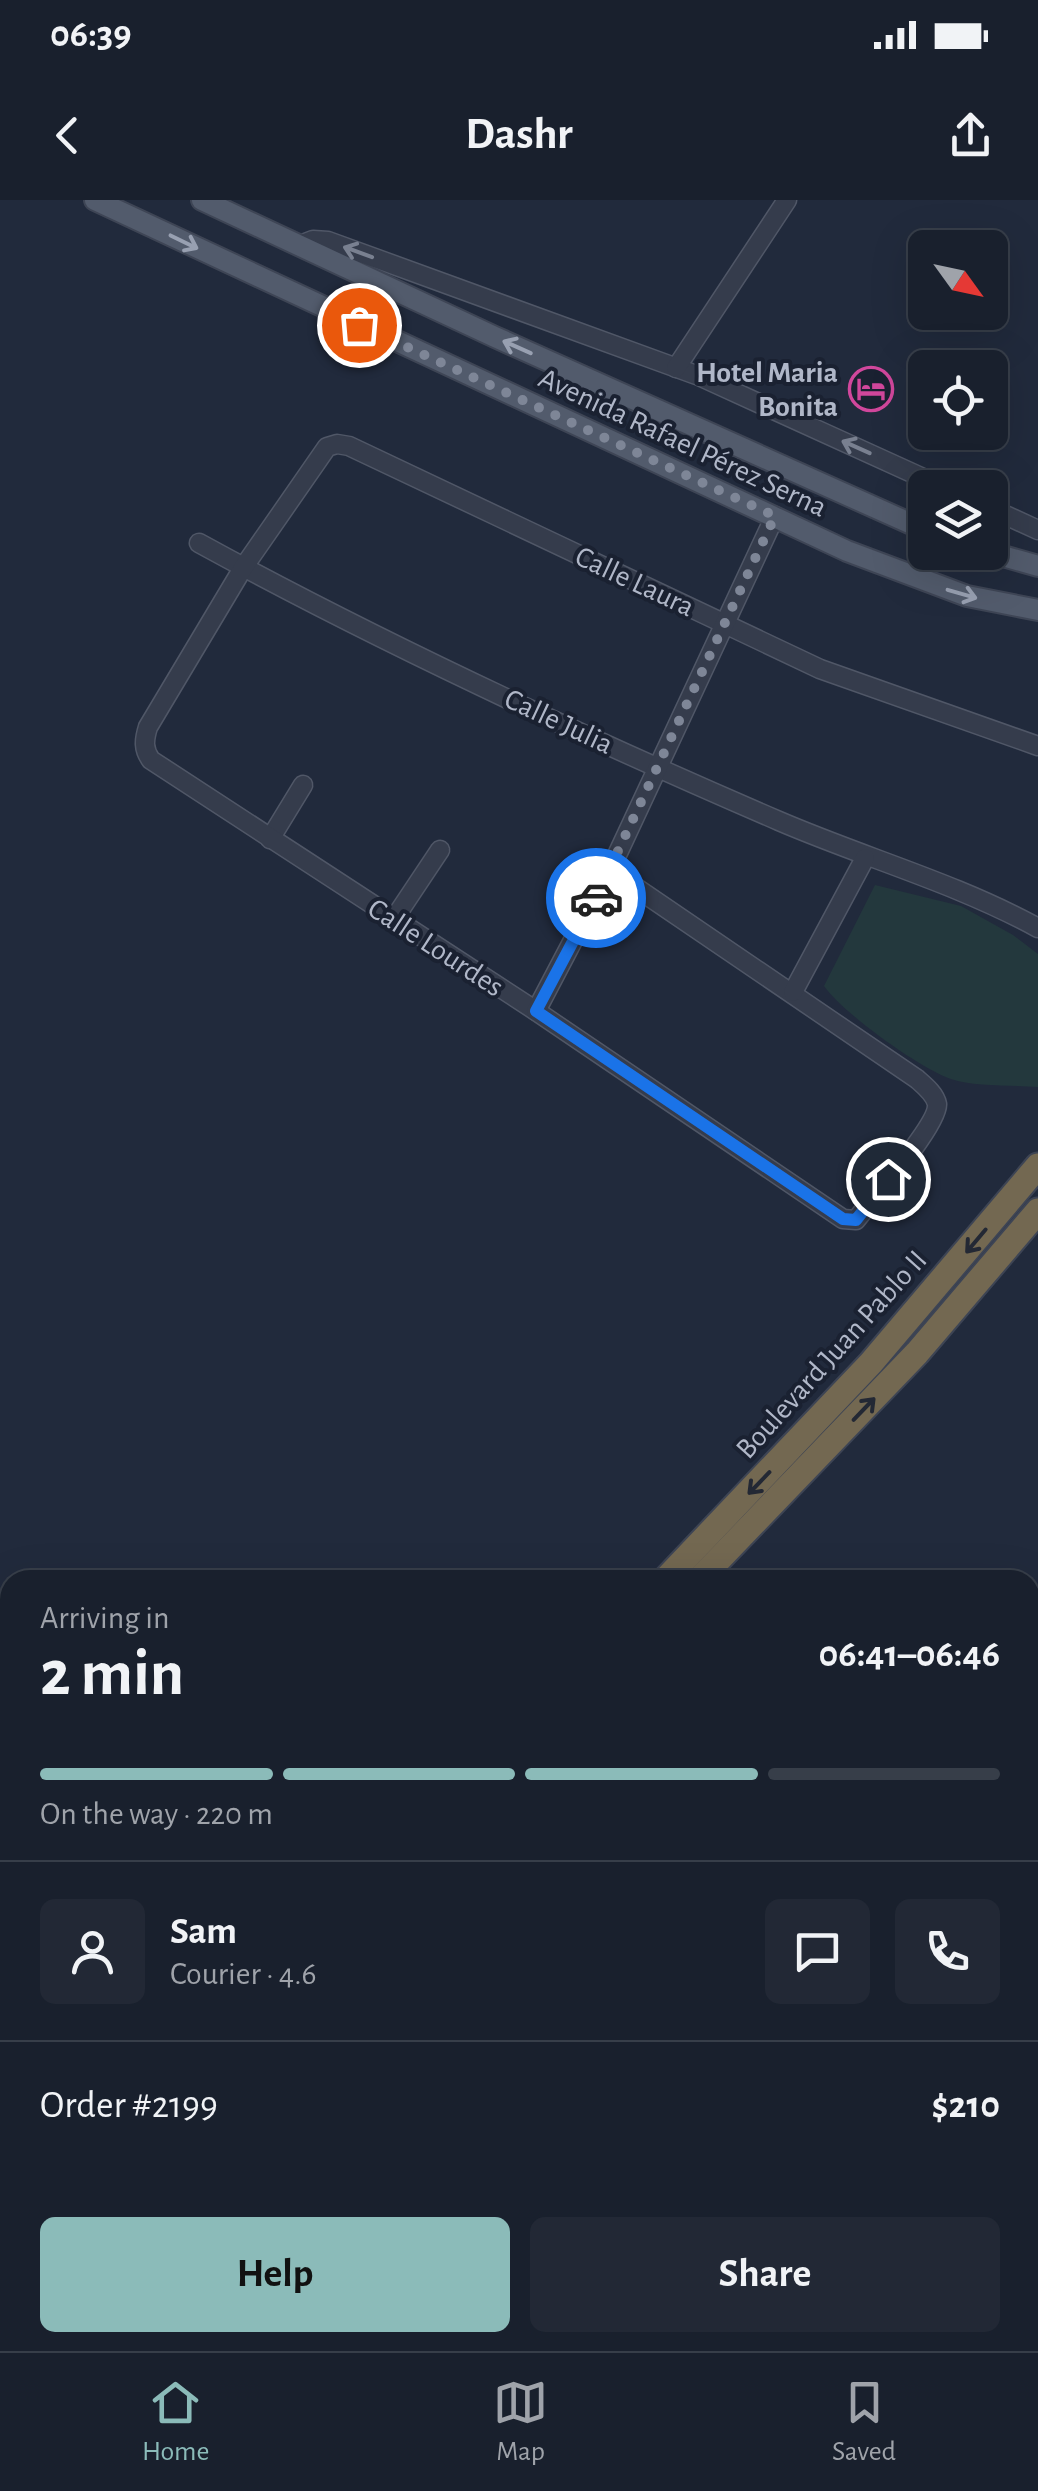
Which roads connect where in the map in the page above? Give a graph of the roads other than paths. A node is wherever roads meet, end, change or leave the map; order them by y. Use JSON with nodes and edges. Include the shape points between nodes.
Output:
{"nodes":[{"id":1,"x":96,"y":200,"type":"edge"},
{"id":2,"x":202,"y":200,"type":"edge"},
{"id":3,"x":788,"y":200,"type":"edge"},
{"id":4,"x":300,"y":245,"type":"junction"},
{"id":5,"x":676,"y":368,"type":"junction"},
{"id":6,"x":908,"y":472,"type":"edge"},
{"id":7,"x":775,"y":516,"type":"junction"},
{"id":8,"x":1008,"y":516,"type":"edge"},
{"id":9,"x":908,"y":522,"type":"edge"},
{"id":10,"x":1038,"y":530,"type":"edge"},
{"id":11,"x":199,"y":543,"type":"dead end"},
{"id":12,"x":1008,"y":558,"type":"edge"},
{"id":13,"x":1038,"y":566,"type":"edge"},
{"id":14,"x":243,"y":568,"type":"junction"},
{"id":15,"x":1038,"y":610,"type":"edge"},
{"id":16,"x":726,"y":624,"type":"junction"},
{"id":17,"x":1038,"y":746,"type":"edge"},
{"id":18,"x":658,"y":766,"type":"junction"},
{"id":19,"x":303,"y":785,"type":"dead end"},
{"id":20,"x":270,"y":838,"type":"junction"},
{"id":21,"x":440,"y":850,"type":"dead end"},
{"id":22,"x":865,"y":858,"type":"junction"},
{"id":23,"x":610,"y":870,"type":"junction"},
{"id":24,"x":394,"y":919,"type":"junction"},
{"id":25,"x":1038,"y":928,"type":"edge"},
{"id":26,"x":793,"y":992,"type":"junction"},
{"id":27,"x":536,"y":1011,"type":"junction"},
{"id":28,"x":1038,"y":1166,"type":"edge"},
{"id":29,"x":1038,"y":1211,"type":"edge"},
{"id":30,"x":673,"y":1570,"type":"edge"},
{"id":31,"x":709,"y":1570,"type":"edge"}],
"edges":[{"from":1,"to":7,"type":"main road","name":"Avenida Rafael Pérez Serna","one_way":true},
{"from":2,"to":4,"type":"main road","name":"Avenida Rafael Pérez Serna"},
{"from":3,"to":5,"type":"street"},
{"from":5,"to":4,"type":"street","one_way":true,"via":[[328,241]]},
{"from":9,"to":4,"type":"main road","name":"Avenida Rafael Pérez Serna","one_way":true},
{"from":6,"to":5,"type":"street","one_way":true},
{"from":7,"to":15,"type":"main road","name":"Avenida Rafael Pérez Serna","one_way":true,"via":[[923,582]]},
{"from":7,"to":16,"type":"street"},
{"from":8,"to":10,"type":"street"},
{"from":11,"to":14,"type":"street","name":"Calle Julia"},
{"from":12,"to":13,"type":"main road"},
{"from":14,"to":16,"type":"street","name":"Calle Laura","via":[[332,444]]},
{"from":14,"to":18,"type":"street","name":"Calle Julia","via":[[340,620]]},
{"from":14,"to":20,"type":"street","name":"Calle Lourdes","via":[[144,744],[151,760]]},
{"from":16,"to":17,"type":"street","name":"Calle Laura","via":[[820,669]]},
{"from":16,"to":18,"type":"street"},
{"from":18,"to":22,"type":"street","name":"Calle Julia"},
{"from":18,"to":23,"type":"street"},
{"from":19,"to":20,"type":"street"},
{"from":20,"to":24,"type":"street","name":"Calle Lourdes"},
{"from":21,"to":24,"type":"street"},
{"from":22,"to":25,"type":"street","name":"Calle Julia","via":[[994,904]]},
{"from":22,"to":26,"type":"street"},
{"from":23,"to":26,"type":"street"},
{"from":23,"to":27,"type":"street"},
{"from":24,"to":27,"type":"street","name":"Calle Lourdes"},
{"from":26,"to":27,"type":"street","name":"Calle Lourdes","via":[[935,1097],[930,1128],[856,1220],[843,1219]]},
{"from":28,"to":30,"type":"highway","name":"Boulevard Juan Pablo II","one_way":true,"via":[[870,1363]]},
{"from":31,"to":29,"type":"highway","name":"Boulevard Juan Pablo II","one_way":true,"via":[[917,1353]]}]}
